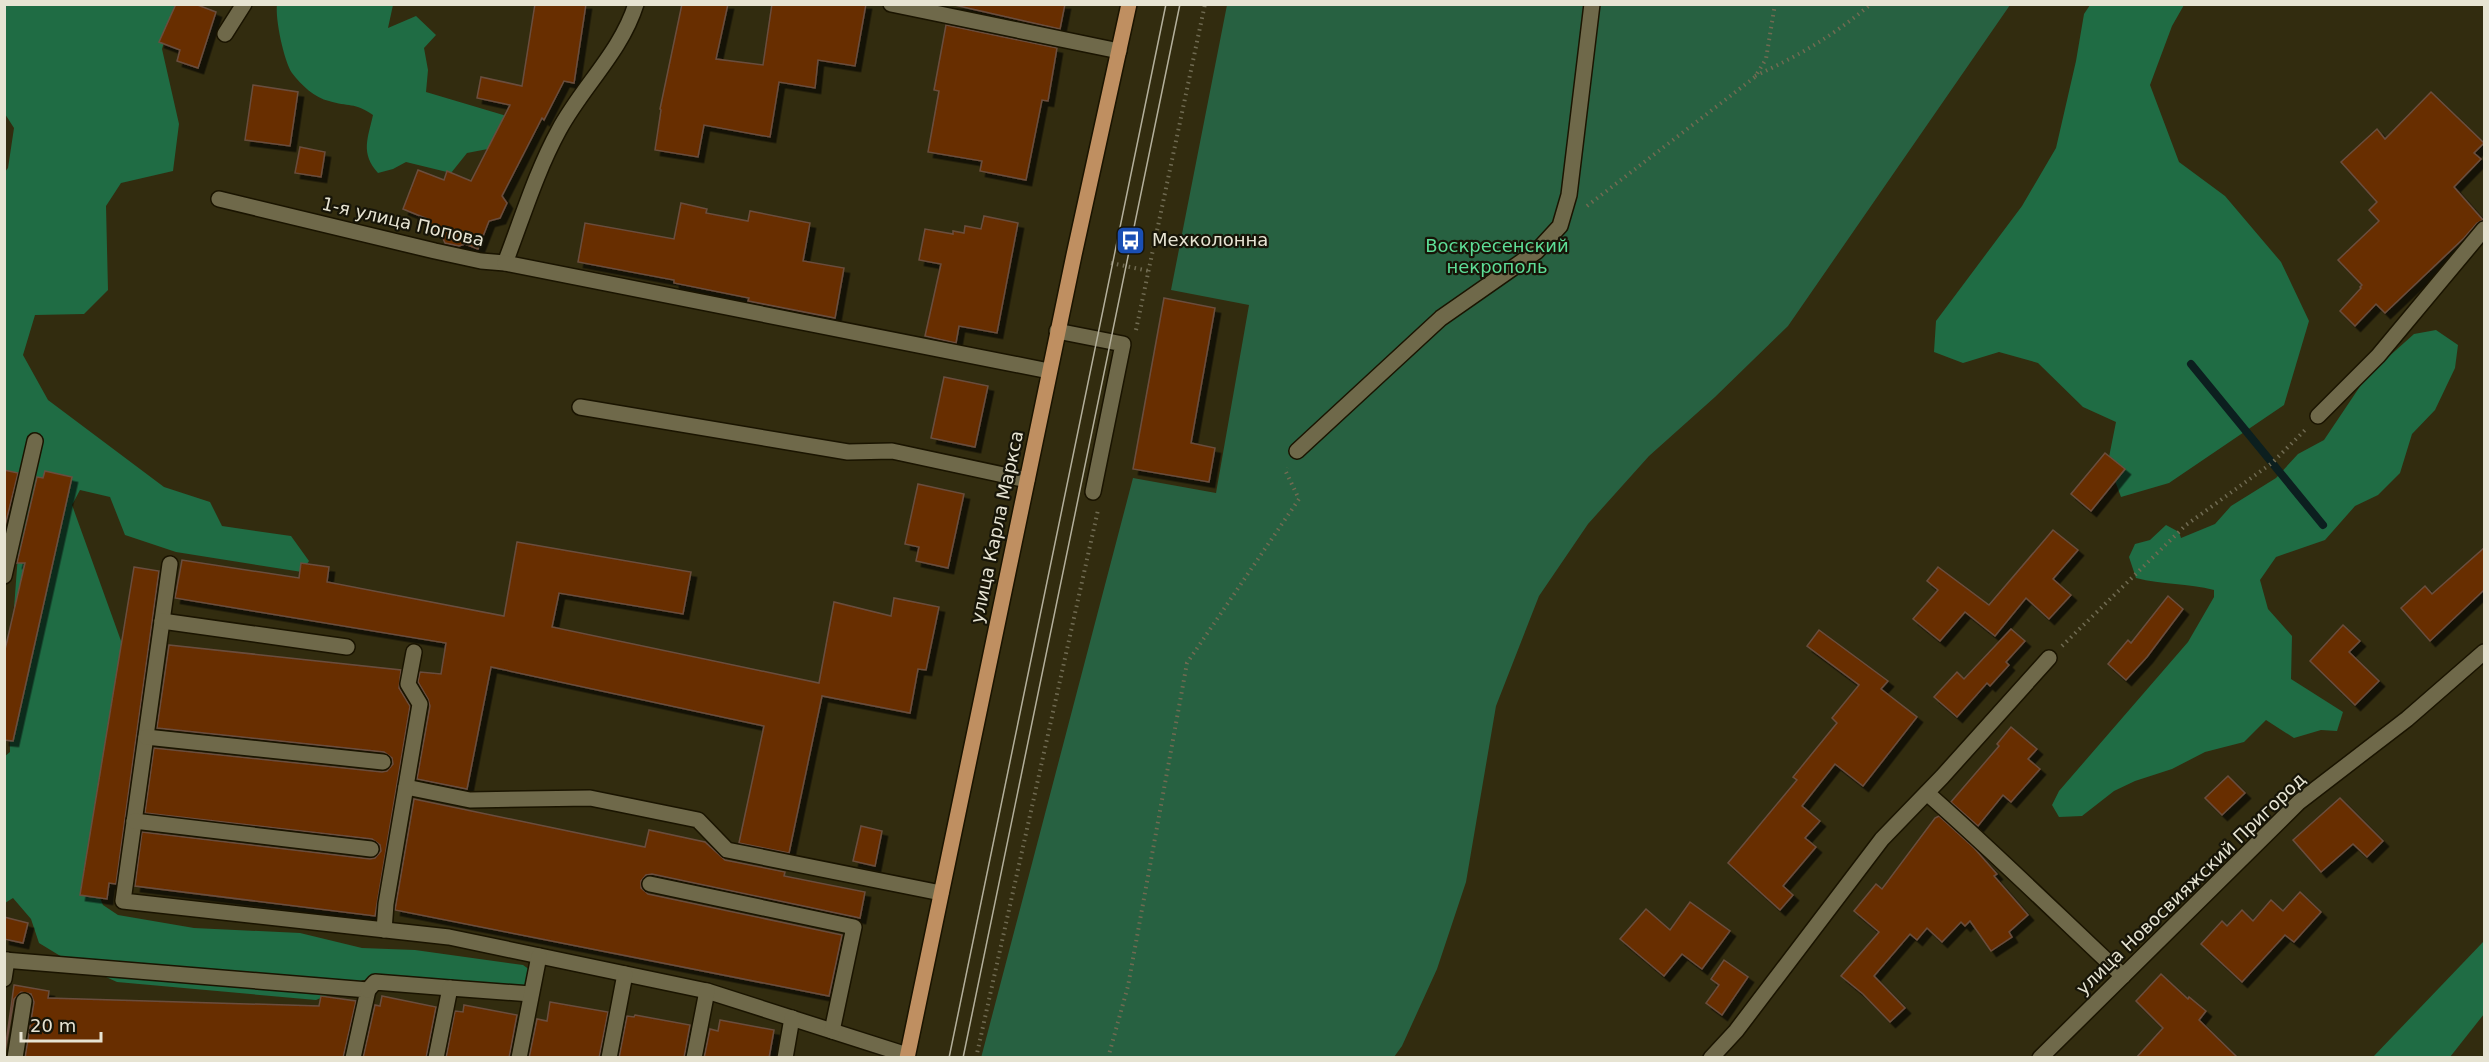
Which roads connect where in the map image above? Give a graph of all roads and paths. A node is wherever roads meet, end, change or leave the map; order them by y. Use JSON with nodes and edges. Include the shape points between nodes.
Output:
{"nodes":[{"id":1,"x":244,"y":4,"type":"edge"},
{"id":2,"x":636,"y":4,"type":"edge"},
{"id":3,"x":891,"y":4,"type":"edge"},
{"id":4,"x":1129,"y":4,"type":"edge"},
{"id":5,"x":1205,"y":4,"type":"edge"},
{"id":6,"x":1592,"y":4,"type":"edge"},
{"id":7,"x":1774,"y":4,"type":"edge"},
{"id":8,"x":1871,"y":4,"type":"edge"},
{"id":9,"x":225,"y":34,"type":"dead end"},
{"id":10,"x":1119,"y":51,"type":"junction"},
{"id":11,"x":1755,"y":76,"type":"junction"},
{"id":12,"x":219,"y":199,"type":"dead end"},
{"id":13,"x":1560,"y":226,"type":"junction"},
{"id":14,"x":2484,"y":229,"type":"edge"},
{"id":15,"x":505,"y":263,"type":"junction"},
{"id":16,"x":1111,"y":263,"type":"dead end"},
{"id":17,"x":1149,"y":271,"type":"junction"},
{"id":18,"x":1058,"y":331,"type":"junction"},
{"id":19,"x":1135,"y":338,"type":"dead end"},
{"id":20,"x":1049,"y":371,"type":"junction"},
{"id":21,"x":580,"y":407,"type":"dead end"},
{"id":22,"x":2318,"y":416,"type":"joint"},
{"id":23,"x":35,"y":441,"type":"dead end"},
{"id":24,"x":1297,"y":451,"type":"joint"},
{"id":25,"x":1027,"y":480,"type":"junction"},
{"id":26,"x":1096,"y":499,"type":"joint"},
{"id":27,"x":170,"y":564,"type":"dead end"},
{"id":28,"x":4,"y":576,"type":"edge"},
{"id":29,"x":162,"y":621,"type":"junction"},
{"id":30,"x":347,"y":647,"type":"dead end"},
{"id":31,"x":414,"y":652,"type":"dead end"},
{"id":32,"x":2484,"y":652,"type":"edge"},
{"id":33,"x":2049,"y":658,"type":"joint"},
{"id":34,"x":146,"y":737,"type":"junction"},
{"id":35,"x":383,"y":762,"type":"dead end"},
{"id":36,"x":406,"y":787,"type":"junction"},
{"id":37,"x":1927,"y":793,"type":"junction"},
{"id":38,"x":134,"y":821,"type":"junction"},
{"id":39,"x":371,"y":849,"type":"dead end"},
{"id":40,"x":650,"y":884,"type":"dead end"},
{"id":41,"x":941,"y":893,"type":"junction"},
{"id":42,"x":384,"y":930,"type":"junction"},
{"id":43,"x":539,"y":956,"type":"junction"},
{"id":44,"x":6,"y":960,"type":"edge"},
{"id":45,"x":625,"y":974,"type":"junction"},
{"id":46,"x":2123,"y":976,"type":"junction"},
{"id":47,"x":4,"y":979,"type":"edge"},
{"id":48,"x":450,"y":988,"type":"junction"},
{"id":49,"x":368,"y":990,"type":"junction"},
{"id":50,"x":706,"y":991,"type":"junction"},
{"id":51,"x":531,"y":994,"type":"junction"},
{"id":52,"x":24,"y":1001,"type":"dead end"},
{"id":53,"x":792,"y":1018,"type":"junction"},
{"id":54,"x":832,"y":1031,"type":"junction"},
{"id":55,"x":907,"y":1057,"type":"edge"},
{"id":56,"x":15,"y":1058,"type":"edge"},
{"id":57,"x":353,"y":1058,"type":"edge"},
{"id":58,"x":436,"y":1058,"type":"edge"},
{"id":59,"x":519,"y":1058,"type":"edge"},
{"id":60,"x":609,"y":1058,"type":"edge"},
{"id":61,"x":694,"y":1058,"type":"edge"},
{"id":62,"x":785,"y":1058,"type":"edge"},
{"id":63,"x":976,"y":1058,"type":"edge"},
{"id":64,"x":1108,"y":1058,"type":"edge"},
{"id":65,"x":1711,"y":1058,"type":"edge"},
{"id":66,"x":2040,"y":1058,"type":"edge"}],
"edges":[{"from":1,"to":9,"type":"street"},
{"from":2,"to":15,"type":"street","name":"1-я улица Попова","via":[[611,55],[559,131]]},
{"from":3,"to":10,"type":"street"},
{"from":4,"to":10,"type":"main road","name":"улица Карла Маркса"},
{"from":5,"to":17,"type":"path"},
{"from":6,"to":13,"type":"street","via":[[1569,195]]},
{"from":7,"to":11,"type":"path","via":[[1766,59]]},
{"from":8,"to":11,"type":"path","via":[[1836,33]]},
{"from":10,"to":18,"type":"main road","name":"улица Карла Маркса"},
{"from":11,"to":13,"type":"path"},
{"from":12,"to":15,"type":"street","name":"1-я улица Попова","via":[[435,252]]},
{"from":13,"to":24,"type":"street","via":[[1537,251],[1441,318]]},
{"from":14,"to":22,"type":"street","via":[[2378,356]]},
{"from":15,"to":20,"type":"street"},
{"from":16,"to":17,"type":"path"},
{"from":17,"to":19,"type":"path"},
{"from":18,"to":20,"type":"main road","name":"улица Карла Маркса"},
{"from":18,"to":26,"type":"street","via":[[1123,344]]},
{"from":20,"to":25,"type":"main road","name":"улица Карла Маркса"},
{"from":21,"to":25,"type":"street","via":[[848,452],[892,451]]},
{"from":22,"to":33,"type":"path","via":[[2272,463],[2186,525]]},
{"from":23,"to":28,"type":"street"},
{"from":24,"to":64,"type":"path","via":[[1286,472],[1299,499],[1187,663],[1128,986]]},
{"from":25,"to":41,"type":"main road","name":"улица Карла Маркса"},
{"from":26,"to":63,"type":"path"},
{"from":27,"to":29,"type":"street"},
{"from":29,"to":30,"type":"street"},
{"from":29,"to":34,"type":"street"},
{"from":31,"to":36,"type":"street","via":[[408,684],[420,704]]},
{"from":32,"to":46,"type":"street","name":"улица Новосвияжский Пригород","via":[[2407,719],[2299,802]]},
{"from":33,"to":37,"type":"street"},
{"from":34,"to":35,"type":"street"},
{"from":34,"to":38,"type":"street"},
{"from":36,"to":41,"type":"street","via":[[470,800],[601,800],[698,820],[727,850]]},
{"from":36,"to":42,"type":"street"},
{"from":37,"to":46,"type":"street"},
{"from":37,"to":65,"type":"street","via":[[1882,839],[1736,1031]]},
{"from":38,"to":39,"type":"street"},
{"from":38,"to":42,"type":"street","via":[[123,901]]},
{"from":40,"to":54,"type":"street","via":[[854,927]]},
{"from":41,"to":55,"type":"main road","name":"улица Карла Маркса"},
{"from":42,"to":43,"type":"street","via":[[450,937]]},
{"from":43,"to":45,"type":"street"},
{"from":43,"to":51,"type":"street"},
{"from":44,"to":47,"type":"street"},
{"from":44,"to":49,"type":"street"},
{"from":45,"to":50,"type":"street"},
{"from":45,"to":60,"type":"street"},
{"from":46,"to":66,"type":"street","name":"улица Новосвияжский Пригород"},
{"from":48,"to":49,"type":"street","via":[[375,982]]},
{"from":48,"to":51,"type":"street"},
{"from":48,"to":58,"type":"street"},
{"from":49,"to":57,"type":"street"},
{"from":50,"to":53,"type":"street"},
{"from":50,"to":61,"type":"street"},
{"from":51,"to":59,"type":"street"},
{"from":52,"to":56,"type":"street"},
{"from":53,"to":54,"type":"street"},
{"from":53,"to":62,"type":"street"},
{"from":54,"to":55,"type":"street"}]}
